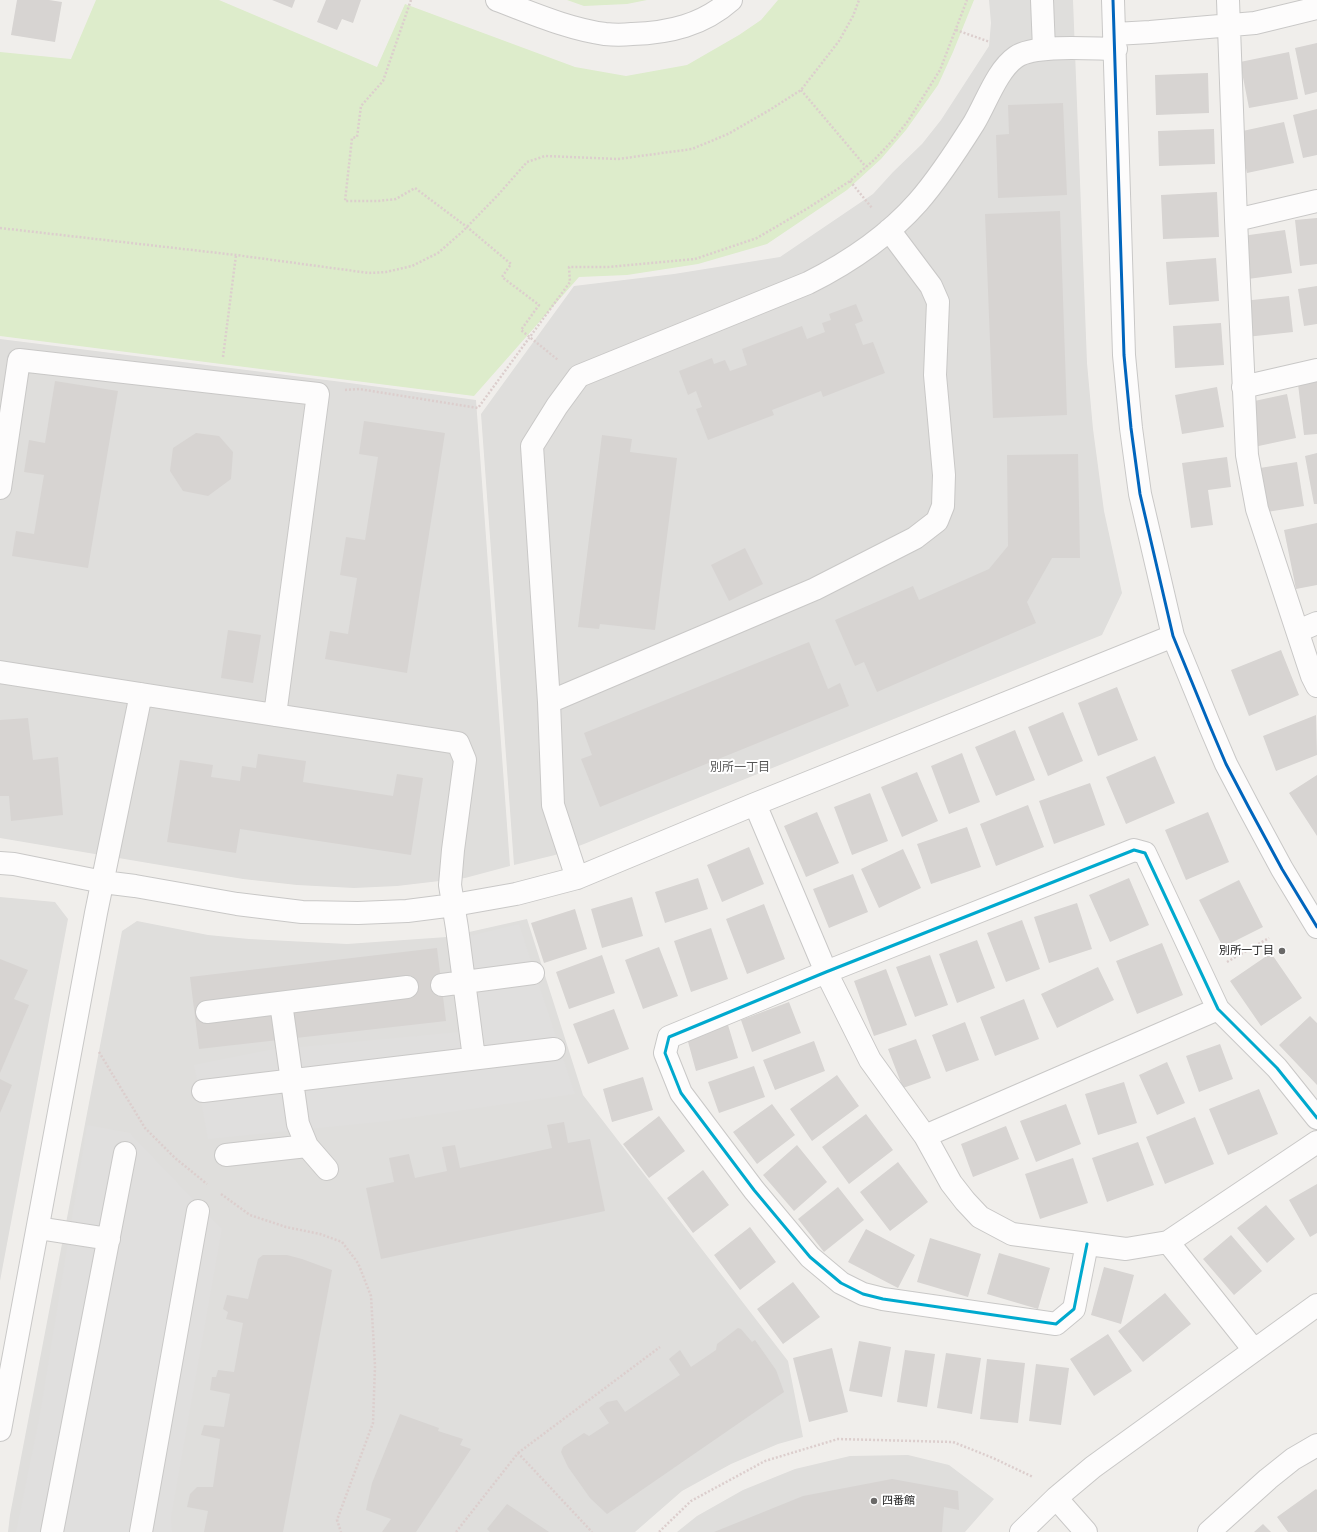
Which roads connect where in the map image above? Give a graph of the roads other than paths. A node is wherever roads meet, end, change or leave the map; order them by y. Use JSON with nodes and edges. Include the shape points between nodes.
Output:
{"nodes":[{"id":1,"x":497,"y":0,"type":"edge"},
{"id":2,"x":732,"y":0,"type":"edge"},
{"id":3,"x":1042,"y":0,"type":"edge"},
{"id":4,"x":1113,"y":0,"type":"edge"},
{"id":5,"x":1228,"y":0,"type":"edge"},
{"id":6,"x":1317,"y":8,"type":"edge"},
{"id":7,"x":1229,"y":24,"type":"junction"},
{"id":8,"x":1115,"y":41,"type":"junction"},
{"id":9,"x":1044,"y":49,"type":"junction"},
{"id":10,"x":1317,"y":201,"type":"edge"},
{"id":11,"x":1236,"y":220,"type":"junction"},
{"id":12,"x":889,"y":230,"type":"junction"},
{"id":13,"x":1317,"y":370,"type":"edge"},
{"id":14,"x":1243,"y":387,"type":"junction"},
{"id":15,"x":0,"y":488,"type":"edge"},
{"id":16,"x":1307,"y":627,"type":"edge"},
{"id":17,"x":1173,"y":636,"type":"junction"},
{"id":18,"x":0,"y":672,"type":"edge"},
{"id":19,"x":1317,"y":686,"type":"edge"},
{"id":20,"x":141,"y":694,"type":"junction"},
{"id":21,"x":549,"y":702,"type":"junction"},
{"id":22,"x":275,"y":715,"type":"junction"},
{"id":23,"x":755,"y":804,"type":"junction"},
{"id":24,"x":0,"y":863,"type":"edge"},
{"id":25,"x":577,"y":878,"type":"junction"},
{"id":26,"x":103,"y":882,"type":"junction"},
{"id":27,"x":454,"y":905,"type":"junction"},
{"id":28,"x":1317,"y":927,"type":"edge"},
{"id":29,"x":826,"y":972,"type":"junction"},
{"id":30,"x":533,"y":973,"type":"dead end"},
{"id":31,"x":464,"y":983,"type":"junction"},
{"id":32,"x":442,"y":985,"type":"dead end"},
{"id":33,"x":407,"y":987,"type":"dead end"},
{"id":34,"x":281,"y":1003,"type":"junction"},
{"id":35,"x":1218,"y":1009,"type":"junction"},
{"id":36,"x":207,"y":1012,"type":"dead end"},
{"id":37,"x":554,"y":1049,"type":"dead end"},
{"id":38,"x":474,"y":1058,"type":"junction"},
{"id":39,"x":292,"y":1080,"type":"junction"},
{"id":40,"x":203,"y":1091,"type":"dead end"},
{"id":41,"x":1317,"y":1118,"type":"edge"},
{"id":42,"x":925,"y":1136,"type":"junction"},
{"id":43,"x":1317,"y":1142,"type":"edge"},
{"id":44,"x":307,"y":1146,"type":"junction"},
{"id":45,"x":125,"y":1153,"type":"dead end"},
{"id":46,"x":226,"y":1155,"type":"dead end"},
{"id":47,"x":327,"y":1169,"type":"dead end"},
{"id":48,"x":198,"y":1211,"type":"dead end"},
{"id":49,"x":38,"y":1228,"type":"junction"},
{"id":50,"x":109,"y":1239,"type":"junction"},
{"id":51,"x":1168,"y":1242,"type":"junction"},
{"id":52,"x":1087,"y":1244,"type":"junction"},
{"id":53,"x":1317,"y":1305,"type":"edge"},
{"id":54,"x":1254,"y":1350,"type":"junction"},
{"id":55,"x":0,"y":1430,"type":"edge"},
{"id":56,"x":1317,"y":1445,"type":"edge"},
{"id":57,"x":1056,"y":1498,"type":"junction"},
{"id":58,"x":52,"y":1532,"type":"edge"},
{"id":59,"x":142,"y":1532,"type":"edge"},
{"id":60,"x":1020,"y":1532,"type":"edge"},
{"id":61,"x":1086,"y":1532,"type":"edge"},
{"id":62,"x":1209,"y":1532,"type":"edge"}],
"edges":[{"from":1,"to":2,"type":"street","via":[[559,23],[619,35],[657,33],[688,26],[717,12]]},
{"from":3,"to":9,"type":"street"},
{"from":4,"to":8,"type":"street"},
{"from":5,"to":7,"type":"street"},
{"from":6,"to":7,"type":"street","via":[[1255,23]]},
{"from":7,"to":8,"type":"street","via":[[1150,32]]},
{"from":7,"to":11,"type":"street"},
{"from":8,"to":9,"type":"street"},
{"from":8,"to":17,"type":"street","via":[[1124,355],[1131,428],[1140,494]]},
{"from":9,"to":12,"type":"street","via":[[1022,55],[1009,63],[940,174],[917,203]]},
{"from":10,"to":11,"type":"street"},
{"from":11,"to":14,"type":"street"},
{"from":12,"to":21,"type":"street","via":[[852,258],[808,283],[579,376],[532,446]]},
{"from":12,"to":21,"type":"street","via":[[931,286],[938,302],[935,375],[944,475],[943,506],[937,521],[915,538],[815,589]]},
{"from":13,"to":14,"type":"street"},
{"from":14,"to":16,"type":"street","via":[[1247,455],[1257,509]]},
{"from":15,"to":22,"type":"street","via":[[19,360],[318,394]]},
{"from":16,"to":19,"type":"street","via":[[1312,676]]},
{"from":17,"to":23,"type":"street"},
{"from":17,"to":28,"type":"street","via":[[1226,764],[1282,869]]},
{"from":18,"to":20,"type":"street"},
{"from":20,"to":22,"type":"street"},
{"from":20,"to":26,"type":"street"},
{"from":21,"to":25,"type":"street","via":[[553,805]]},
{"from":22,"to":27,"type":"street","via":[[458,743],[464,760],[450,885]]},
{"from":23,"to":25,"type":"street"},
{"from":23,"to":29,"type":"street"},
{"from":24,"to":26,"type":"street"},
{"from":25,"to":27,"type":"street","via":[[516,894]]},
{"from":26,"to":27,"type":"street","via":[[302,912],[372,913]]},
{"from":26,"to":49,"type":"street"},
{"from":27,"to":31,"type":"street"},
{"from":29,"to":35,"type":"street","via":[[1134,850],[1145,853]]},
{"from":29,"to":42,"type":"street","via":[[870,1060]]},
{"from":29,"to":52,"type":"street","via":[[669,1037],[665,1053],[681,1093],[754,1190],[810,1257],[841,1283],[863,1294],[1056,1324],[1074,1309]]},
{"from":30,"to":31,"type":"street"},
{"from":31,"to":32,"type":"street"},
{"from":31,"to":38,"type":"street"},
{"from":33,"to":34,"type":"street"},
{"from":34,"to":36,"type":"street"},
{"from":34,"to":39,"type":"street"},
{"from":35,"to":41,"type":"street","via":[[1277,1068]]},
{"from":35,"to":42,"type":"street"},
{"from":37,"to":38,"type":"street"},
{"from":38,"to":39,"type":"street"},
{"from":39,"to":40,"type":"street"},
{"from":39,"to":44,"type":"street","via":[[298,1124]]},
{"from":42,"to":52,"type":"street","via":[[964,1201],[980,1217],[1012,1234]]},
{"from":43,"to":51,"type":"street"},
{"from":44,"to":46,"type":"street"},
{"from":44,"to":47,"type":"street"},
{"from":45,"to":50,"type":"street"},
{"from":48,"to":59,"type":"street"},
{"from":49,"to":50,"type":"street"},
{"from":49,"to":55,"type":"street"},
{"from":50,"to":58,"type":"street"},
{"from":51,"to":52,"type":"street","via":[[1126,1249]]},
{"from":51,"to":54,"type":"street"},
{"from":53,"to":54,"type":"street"},
{"from":54,"to":57,"type":"street","via":[[1093,1467]]},
{"from":56,"to":62,"type":"street","via":[[1292,1459]]},
{"from":57,"to":60,"type":"street"},
{"from":57,"to":61,"type":"street"}]}
